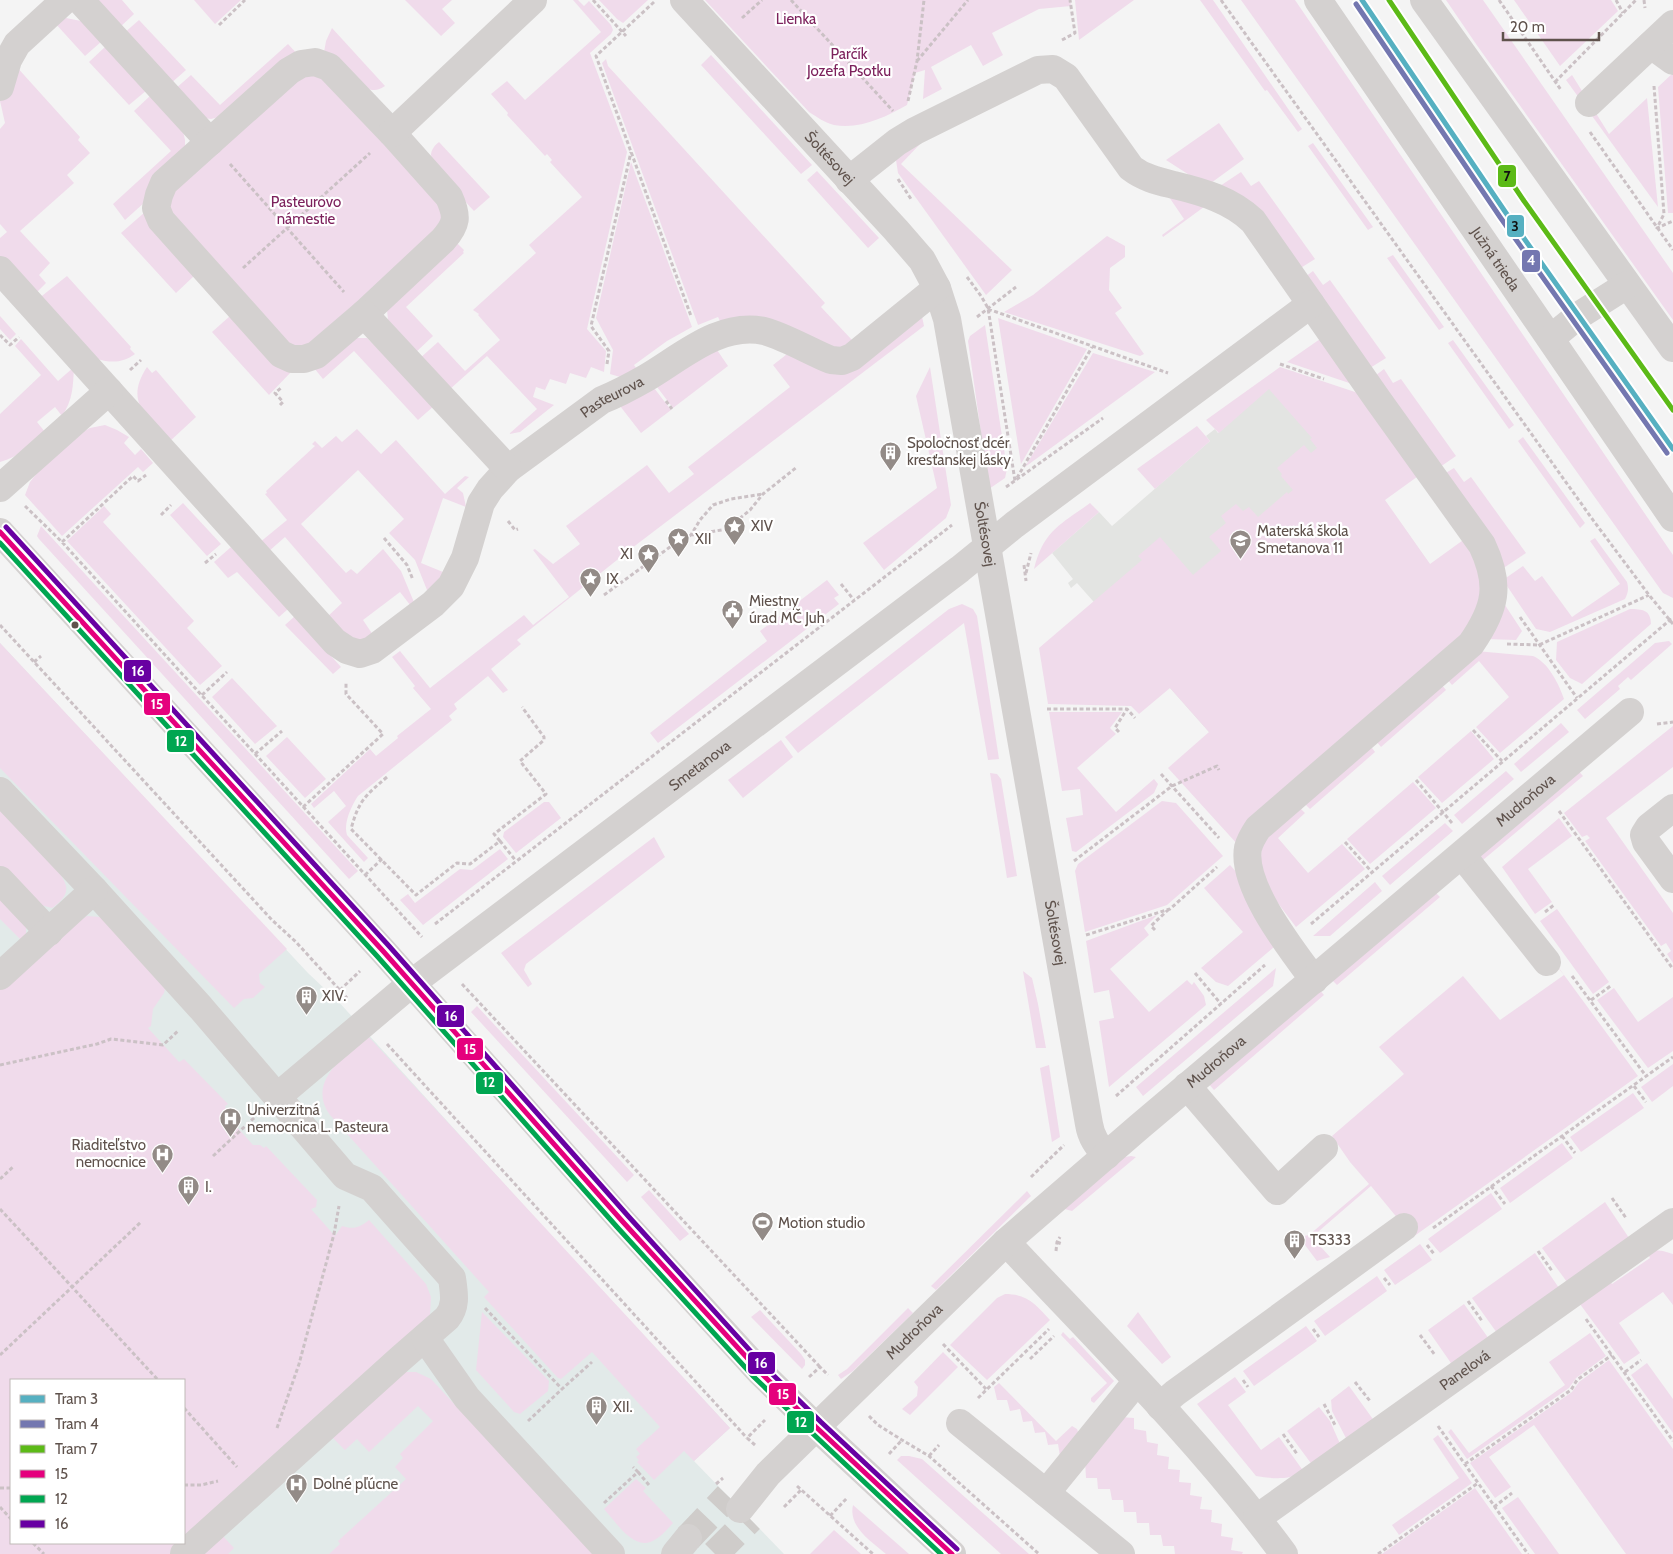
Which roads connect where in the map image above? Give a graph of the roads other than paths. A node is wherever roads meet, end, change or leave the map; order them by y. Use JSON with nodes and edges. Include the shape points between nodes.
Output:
{"nodes":[{"id":1,"x":65,"y":0,"type":"edge"},
{"id":2,"x":80,"y":0,"type":"edge"},
{"id":3,"x":533,"y":0,"type":"edge"},
{"id":4,"x":684,"y":0,"type":"edge"},
{"id":5,"x":1318,"y":0,"type":"edge"},
{"id":6,"x":1424,"y":0,"type":"edge"},
{"id":7,"x":1673,"y":24,"type":"edge"},
{"id":8,"x":1651,"y":45,"type":"junction"},
{"id":9,"x":1673,"y":61,"type":"edge"},
{"id":10,"x":0,"y":87,"type":"edge"},
{"id":11,"x":1589,"y":103,"type":"dead end"},
{"id":12,"x":392,"y":133,"type":"junction"},
{"id":13,"x":210,"y":142,"type":"junction"},
{"id":14,"x":849,"y":180,"type":"junction"},
{"id":15,"x":0,"y":270,"type":"edge"},
{"id":16,"x":1627,"y":285,"type":"junction"},
{"id":17,"x":938,"y":288,"type":"junction"},
{"id":18,"x":1311,"y":304,"type":"junction"},
{"id":19,"x":364,"y":314,"type":"junction"},
{"id":20,"x":1551,"y":338,"type":"junction"},
{"id":21,"x":1673,"y":348,"type":"edge"},
{"id":22,"x":109,"y":391,"type":"junction"},
{"id":23,"x":508,"y":469,"type":"junction"},
{"id":24,"x":2,"y":486,"type":"edge"},
{"id":25,"x":1673,"y":518,"type":"edge"},
{"id":26,"x":0,"y":532,"type":"edge"},
{"id":27,"x":988,"y":546,"type":"junction"},
{"id":28,"x":1630,"y":712,"type":"dead end"},
{"id":29,"x":0,"y":791,"type":"edge"},
{"id":30,"x":1673,"y":808,"type":"edge"},
{"id":31,"x":1462,"y":855,"type":"junction"},
{"id":32,"x":1673,"y":879,"type":"edge"},
{"id":33,"x":0,"y":880,"type":"edge"},
{"id":34,"x":94,"y":890,"type":"junction"},
{"id":35,"x":49,"y":932,"type":"junction"},
{"id":36,"x":1546,"y":962,"type":"dead end"},
{"id":37,"x":0,"y":976,"type":"edge"},
{"id":38,"x":1314,"y":980,"type":"junction"},
{"id":39,"x":412,"y":982,"type":"junction"},
{"id":40,"x":1187,"y":1086,"type":"junction"},
{"id":41,"x":278,"y":1096,"type":"junction"},
{"id":42,"x":1324,"y":1148,"type":"dead end"},
{"id":43,"x":1106,"y":1156,"type":"junction"},
{"id":44,"x":1672,"y":1226,"type":"edge"},
{"id":45,"x":1404,"y":1227,"type":"dead end"},
{"id":46,"x":1006,"y":1242,"type":"junction"},
{"id":47,"x":425,"y":1338,"type":"junction"},
{"id":48,"x":1137,"y":1381,"type":"junction"},
{"id":49,"x":1160,"y":1406,"type":"junction"},
{"id":50,"x":967,"y":1413,"type":"road end"},
{"id":51,"x":816,"y":1427,"type":"junction"},
{"id":52,"x":1046,"y":1493,"type":"junction"},
{"id":53,"x":740,"y":1508,"type":"tunnel mouth"},
{"id":54,"x":1257,"y":1518,"type":"junction"},
{"id":55,"x":184,"y":1554,"type":"edge"},
{"id":56,"x":611,"y":1554,"type":"edge"},
{"id":57,"x":952,"y":1554,"type":"edge"},
{"id":58,"x":1121,"y":1554,"type":"edge"},
{"id":59,"x":1284,"y":1554,"type":"edge"}],
"edges":[{"from":1,"to":10,"type":"street","via":[[17,44]]},
{"from":2,"to":13,"type":"street"},
{"from":3,"to":12,"type":"street"},
{"from":4,"to":14,"type":"street","name":"Šoltésovej"},
{"from":5,"to":20,"type":"street","name":"Južná trieda"},
{"from":6,"to":16,"type":"street"},
{"from":7,"to":8,"type":"street"},
{"from":8,"to":9,"type":"street"},
{"from":8,"to":11,"type":"street"},
{"from":12,"to":13,"type":"street","via":[[330,67],[315,62],[301,64],[289,71]]},
{"from":12,"to":19,"type":"street","via":[[449,197],[456,218],[443,240]]},
{"from":13,"to":19,"type":"street","via":[[164,183],[156,208],[161,220],[221,288],[282,354],[292,359],[316,355]]},
{"from":14,"to":17,"type":"street","name":"Šoltésovej","via":[[922,260]]},
{"from":14,"to":18,"type":"street","via":[[915,131],[1038,70],[1053,69],[1066,77],[1131,168],[1157,181],[1227,201],[1242,210]]},
{"from":15,"to":22,"type":"street"},
{"from":16,"to":20,"type":"street","via":[[1578,316]]},
{"from":16,"to":21,"type":"street"},
{"from":17,"to":23,"type":"street","name":"Pasteurova","via":[[852,357],[842,360],[831,360],[767,332],[754,330],[738,330],[701,343],[647,377],[602,400]]},
{"from":17,"to":27,"type":"street","name":"Šoltésovej","via":[[947,318]]},
{"from":18,"to":27,"type":"street","name":"Smetanova"},
{"from":18,"to":38,"type":"street","via":[[1482,545],[1491,563],[1494,580],[1488,615],[1471,644],[1258,828],[1242,856],[1264,905]]},
{"from":19,"to":23,"type":"street"},
{"from":20,"to":25,"type":"street","name":"Južná trieda"},
{"from":22,"to":23,"type":"street","name":"Pasteurova","via":[[335,642],[360,654],[372,650],[451,586],[465,558],[480,503]]},
{"from":22,"to":24,"type":"street"},
{"from":26,"to":39,"type":"street"},
{"from":27,"to":39,"type":"street","name":"Smetanova"},
{"from":27,"to":43,"type":"street","name":"Šoltésovej","via":[[1089,1124],[1095,1143]]},
{"from":28,"to":31,"type":"street","name":"Mudroňova"},
{"from":29,"to":34,"type":"street"},
{"from":30,"to":32,"type":"street","via":[[1644,835]]},
{"from":31,"to":36,"type":"street"},
{"from":31,"to":38,"type":"street","name":"Mudroňova"},
{"from":33,"to":35,"type":"street"},
{"from":34,"to":35,"type":"street"},
{"from":34,"to":41,"type":"street"},
{"from":35,"to":37,"type":"street"},
{"from":38,"to":40,"type":"street","name":"Mudroňova"},
{"from":39,"to":41,"type":"street","name":"Smetanova"},
{"from":39,"to":51,"type":"street","via":[[740,1351]]},
{"from":40,"to":42,"type":"street","via":[[1277,1191]]},
{"from":40,"to":43,"type":"street","name":"Mudroňova"},
{"from":41,"to":47,"type":"street","via":[[345,1176],[372,1188],[452,1278],[454,1310]]},
{"from":43,"to":46,"type":"street","name":"Mudroňova"},
{"from":44,"to":54,"type":"street","name":"Panelová","via":[[1569,1295]]},
{"from":45,"to":49,"type":"street"},
{"from":46,"to":48,"type":"street"},
{"from":46,"to":51,"type":"street","name":"Mudroňova"},
{"from":47,"to":55,"type":"street"},
{"from":47,"to":56,"type":"street","via":[[467,1398]]},
{"from":48,"to":49,"type":"street"},
{"from":48,"to":52,"type":"street"},
{"from":49,"to":54,"type":"street"},
{"from":50,"to":52,"type":"street"},
{"from":51,"to":53,"type":"street","name":"Mudroňova","via":[[768,1474]]},
{"from":51,"to":57,"type":"street"},
{"from":52,"to":58,"type":"street"},
{"from":54,"to":59,"type":"street"}]}
